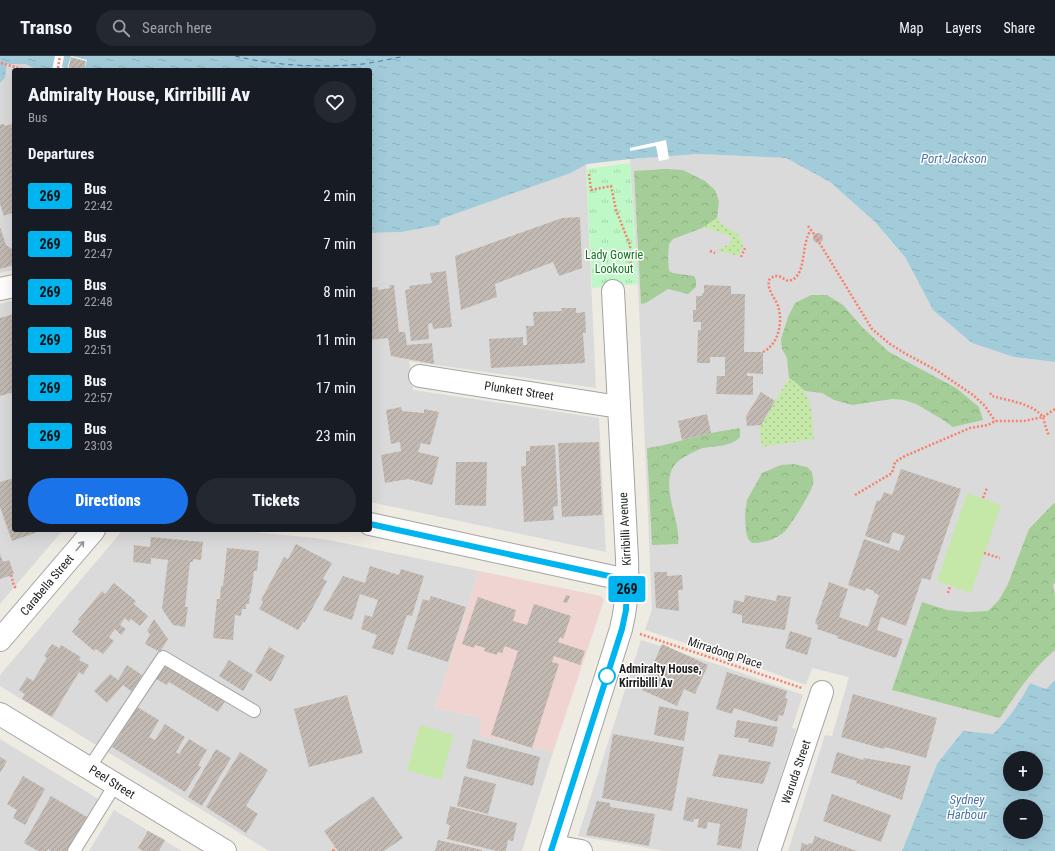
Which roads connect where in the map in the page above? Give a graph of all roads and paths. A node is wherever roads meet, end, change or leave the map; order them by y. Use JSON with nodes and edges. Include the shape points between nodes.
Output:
{"nodes":[{"id":1,"x":60,"y":56,"type":"edge"},
{"id":2,"x":1,"y":63,"type":"edge"},
{"id":3,"x":58,"y":67,"type":"dead end"},
{"id":4,"x":18,"y":68,"type":"edge"},
{"id":5,"x":589,"y":174,"type":"dead end"},
{"id":6,"x":808,"y":226,"type":"dead end"},
{"id":7,"x":811,"y":230,"type":"junction"},
{"id":8,"x":745,"y":248,"type":"dead end"},
{"id":9,"x":710,"y":251,"type":"dead end"},
{"id":10,"x":715,"y":253,"type":"dead end"},
{"id":11,"x":741,"y":257,"type":"dead end"},
{"id":12,"x":631,"y":271,"type":"dead end"},
{"id":13,"x":12,"y":286,"type":"edge"},
{"id":14,"x":0,"y":289,"type":"edge"},
{"id":15,"x":613,"y":292,"type":"dead end"},
{"id":16,"x":763,"y":352,"type":"dead end"},
{"id":17,"x":420,"y":376,"type":"dead end"},
{"id":18,"x":990,"y":392,"type":"dead end"},
{"id":19,"x":619,"y":406,"type":"junction"},
{"id":20,"x":1055,"y":409,"type":"edge"},
{"id":21,"x":1044,"y":417,"type":"junction"},
{"id":22,"x":995,"y":422,"type":"junction"},
{"id":23,"x":1049,"y":436,"type":"dead end"},
{"id":24,"x":987,"y":488,"type":"dead end"},
{"id":25,"x":855,"y":495,"type":"dead end"},
{"id":26,"x":983,"y":498,"type":"dead end"},
{"id":27,"x":372,"y":524,"type":"edge"},
{"id":28,"x":92,"y":532,"type":"edge"},
{"id":29,"x":984,"y":553,"type":"dead end"},
{"id":30,"x":1000,"y":558,"type":"dead end"},
{"id":31,"x":11,"y":575,"type":"dead end"},
{"id":32,"x":627,"y":580,"type":"junction"},
{"id":33,"x":14,"y":586,"type":"dead end"},
{"id":34,"x":950,"y":586,"type":"dead end"},
{"id":35,"x":948,"y":593,"type":"dead end"},
{"id":36,"x":640,"y":634,"type":"dead end"},
{"id":37,"x":0,"y":640,"type":"edge"},
{"id":38,"x":814,"y":691,"type":"joint"},
{"id":39,"x":254,"y":711,"type":"dead end"},
{"id":40,"x":0,"y":714,"type":"edge"},
{"id":41,"x":89,"y":768,"type":"junction"},
{"id":42,"x":116,"y":785,"type":"junction"},
{"id":43,"x":335,"y":846,"type":"dead end"},
{"id":44,"x":552,"y":848,"type":"edge"},
{"id":45,"x":74,"y":851,"type":"edge"},
{"id":46,"x":225,"y":851,"type":"edge"},
{"id":47,"x":333,"y":851,"type":"edge"},
{"id":48,"x":581,"y":851,"type":"edge"},
{"id":49,"x":769,"y":851,"type":"edge"}],
"edges":[{"from":1,"to":3,"type":"path"},
{"from":2,"to":4,"type":"path"},
{"from":5,"to":12,"type":"path","via":[[591,190],[611,186],[616,210],[630,245]]},
{"from":6,"to":7,"type":"path"},
{"from":7,"to":16,"type":"path","via":[[807,235],[801,269],[796,278],[788,281],[774,276],[769,280],[769,288],[779,310],[779,325],[776,339],[768,350]]},
{"from":7,"to":22,"type":"path","via":[[872,329],[901,351],[968,391],[985,406]]},
{"from":8,"to":11,"type":"path"},
{"from":9,"to":10,"type":"path"},
{"from":13,"to":14,"type":"street"},
{"from":15,"to":19,"type":"street","name":"Kirribilli Avenue"},
{"from":17,"to":19,"type":"street","name":"Plunkett Street"},
{"from":18,"to":21,"type":"path","via":[[992,396],[1030,407]]},
{"from":19,"to":32,"type":"street","name":"Kirribilli Avenue"},
{"from":20,"to":21,"type":"path"},
{"from":21,"to":22,"type":"path"},
{"from":21,"to":23,"type":"path"},
{"from":22,"to":25,"type":"path","via":[[970,428],[905,456],[895,462],[892,473]]},
{"from":24,"to":26,"type":"path"},
{"from":27,"to":32,"type":"street"},
{"from":37,"to":28,"type":"street","name":"Carabella Street","one_way":true},
{"from":29,"to":30,"type":"path"},
{"from":31,"to":33,"type":"path"},
{"from":32,"to":44,"type":"street","name":"Kirribilli Avenue","via":[[626,610],[622,629]]},
{"from":34,"to":35,"type":"path"},
{"from":36,"to":38,"type":"path","name":"Mirradong Place"},
{"from":38,"to":49,"type":"street","name":"Waruda Street"},
{"from":39,"to":41,"type":"lane","via":[[163,657]]},
{"from":40,"to":41,"type":"street","name":"Peel Street"},
{"from":41,"to":42,"type":"street","name":"Peel Street"},
{"from":42,"to":45,"type":"lane"},
{"from":42,"to":46,"type":"street","name":"Peel Street"},
{"from":43,"to":47,"type":"path"},
{"from":44,"to":48,"type":"street"}]}
